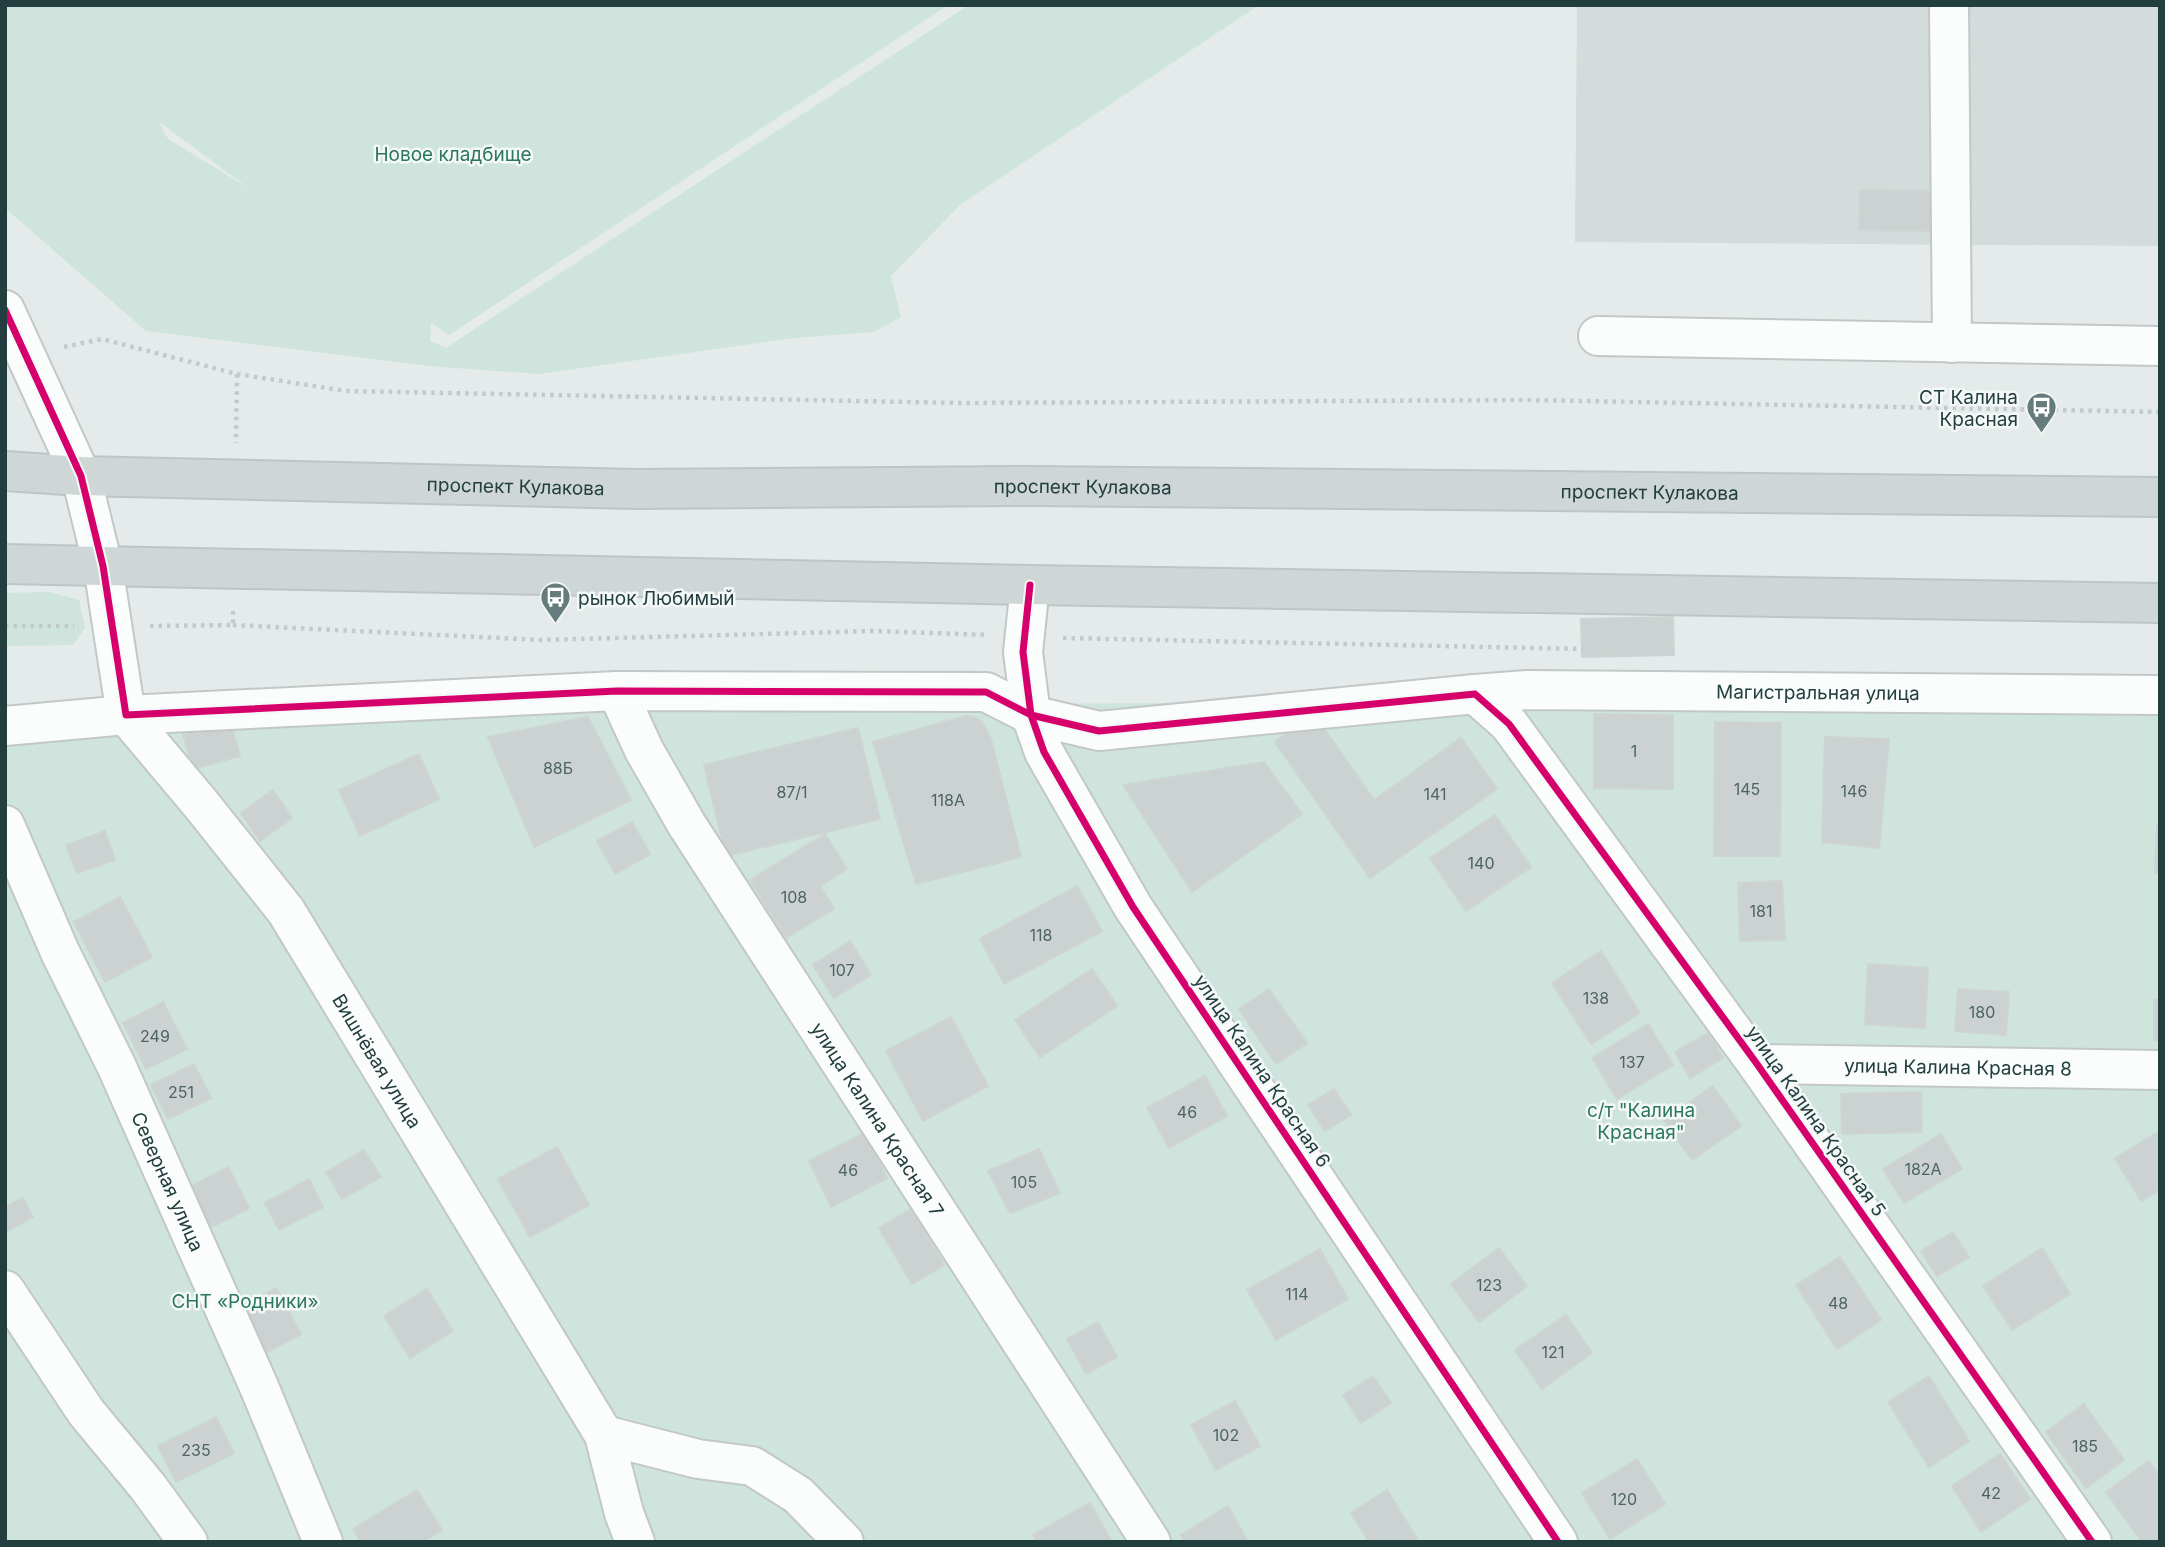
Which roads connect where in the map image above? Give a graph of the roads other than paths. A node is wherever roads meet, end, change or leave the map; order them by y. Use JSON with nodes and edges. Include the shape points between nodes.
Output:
{"nodes":[{"id":1,"x":1949,"y":5,"type":"edge"},
{"id":2,"x":5,"y":310,"type":"edge"},
{"id":3,"x":1598,"y":336,"type":"dead end"},
{"id":4,"x":1952,"y":343,"type":"junction"},
{"id":5,"x":2160,"y":346,"type":"edge"},
{"id":6,"x":5,"y":471,"type":"edge"},
{"id":7,"x":80,"y":476,"type":"junction"},
{"id":8,"x":2160,"y":496,"type":"edge"},
{"id":9,"x":5,"y":564,"type":"edge"},
{"id":10,"x":103,"y":566,"type":"junction"},
{"id":11,"x":1030,"y":585,"type":"junction"},
{"id":12,"x":2160,"y":603,"type":"edge"},
{"id":13,"x":617,"y":691,"type":"junction"},
{"id":14,"x":1475,"y":694,"type":"junction"},
{"id":15,"x":2160,"y":695,"type":"edge"},
{"id":16,"x":126,"y":715,"type":"junction"},
{"id":17,"x":1031,"y":715,"type":"junction"},
{"id":18,"x":5,"y":726,"type":"edge"},
{"id":19,"x":5,"y":825,"type":"edge"},
{"id":20,"x":1757,"y":1064,"type":"junction"},
{"id":21,"x":2160,"y":1070,"type":"edge"},
{"id":22,"x":5,"y":1290,"type":"edge"},
{"id":23,"x":604,"y":1436,"type":"junction"},
{"id":24,"x":188,"y":1542,"type":"edge"},
{"id":25,"x":323,"y":1542,"type":"edge"},
{"id":26,"x":635,"y":1542,"type":"edge"},
{"id":27,"x":844,"y":1542,"type":"edge"},
{"id":28,"x":1151,"y":1542,"type":"edge"},
{"id":29,"x":1558,"y":1542,"type":"edge"},
{"id":30,"x":2092,"y":1542,"type":"edge"}],
"edges":[{"from":1,"to":4,"type":"street"},
{"from":2,"to":7,"type":"street"},
{"from":3,"to":4,"type":"street"},
{"from":4,"to":5,"type":"street"},
{"from":6,"to":7,"type":"main road","name":"проспект Кулакова"},
{"from":7,"to":8,"type":"main road","name":"проспект Кулакова","via":[[636,489],[1029,486]]},
{"from":7,"to":10,"type":"street"},
{"from":9,"to":10,"type":"main road"},
{"from":10,"to":11,"type":"main road"},
{"from":10,"to":16,"type":"street"},
{"from":11,"to":12,"type":"main road"},
{"from":11,"to":17,"type":"street","name":"улица Калина Красная 6","via":[[1023,652]]},
{"from":13,"to":16,"type":"street","name":"Магистральная улица"},
{"from":13,"to":17,"type":"street","name":"Магистральная улица","via":[[986,692]]},
{"from":13,"to":28,"type":"street","name":"улица Калина Красная 7","via":[[687,825]]},
{"from":14,"to":15,"type":"street","name":"Магистральная улица","via":[[1540,690]]},
{"from":14,"to":17,"type":"street","name":"Магистральная улица","via":[[1099,732]]},
{"from":14,"to":20,"type":"street","name":"улица Калина Красная 5","via":[[1509,724]]},
{"from":16,"to":18,"type":"street"},
{"from":16,"to":23,"type":"street","name":"Вишнёвая улица","via":[[286,911]]},
{"from":17,"to":29,"type":"street","name":"улица Калина Красная 6","via":[[1044,752],[1133,907]]},
{"from":19,"to":25,"type":"street","name":"Северная улица","via":[[60,952],[122,1077]]},
{"from":20,"to":21,"type":"street","name":"улица Калина Красная 8"},
{"from":20,"to":30,"type":"street","name":"улица Калина Красная 5"},
{"from":22,"to":24,"type":"street","via":[[86,1412]]},
{"from":23,"to":26,"type":"street","name":"Вишнёвая улица"},
{"from":23,"to":27,"type":"street","via":[[698,1459],[752,1466],[798,1494]]}]}
